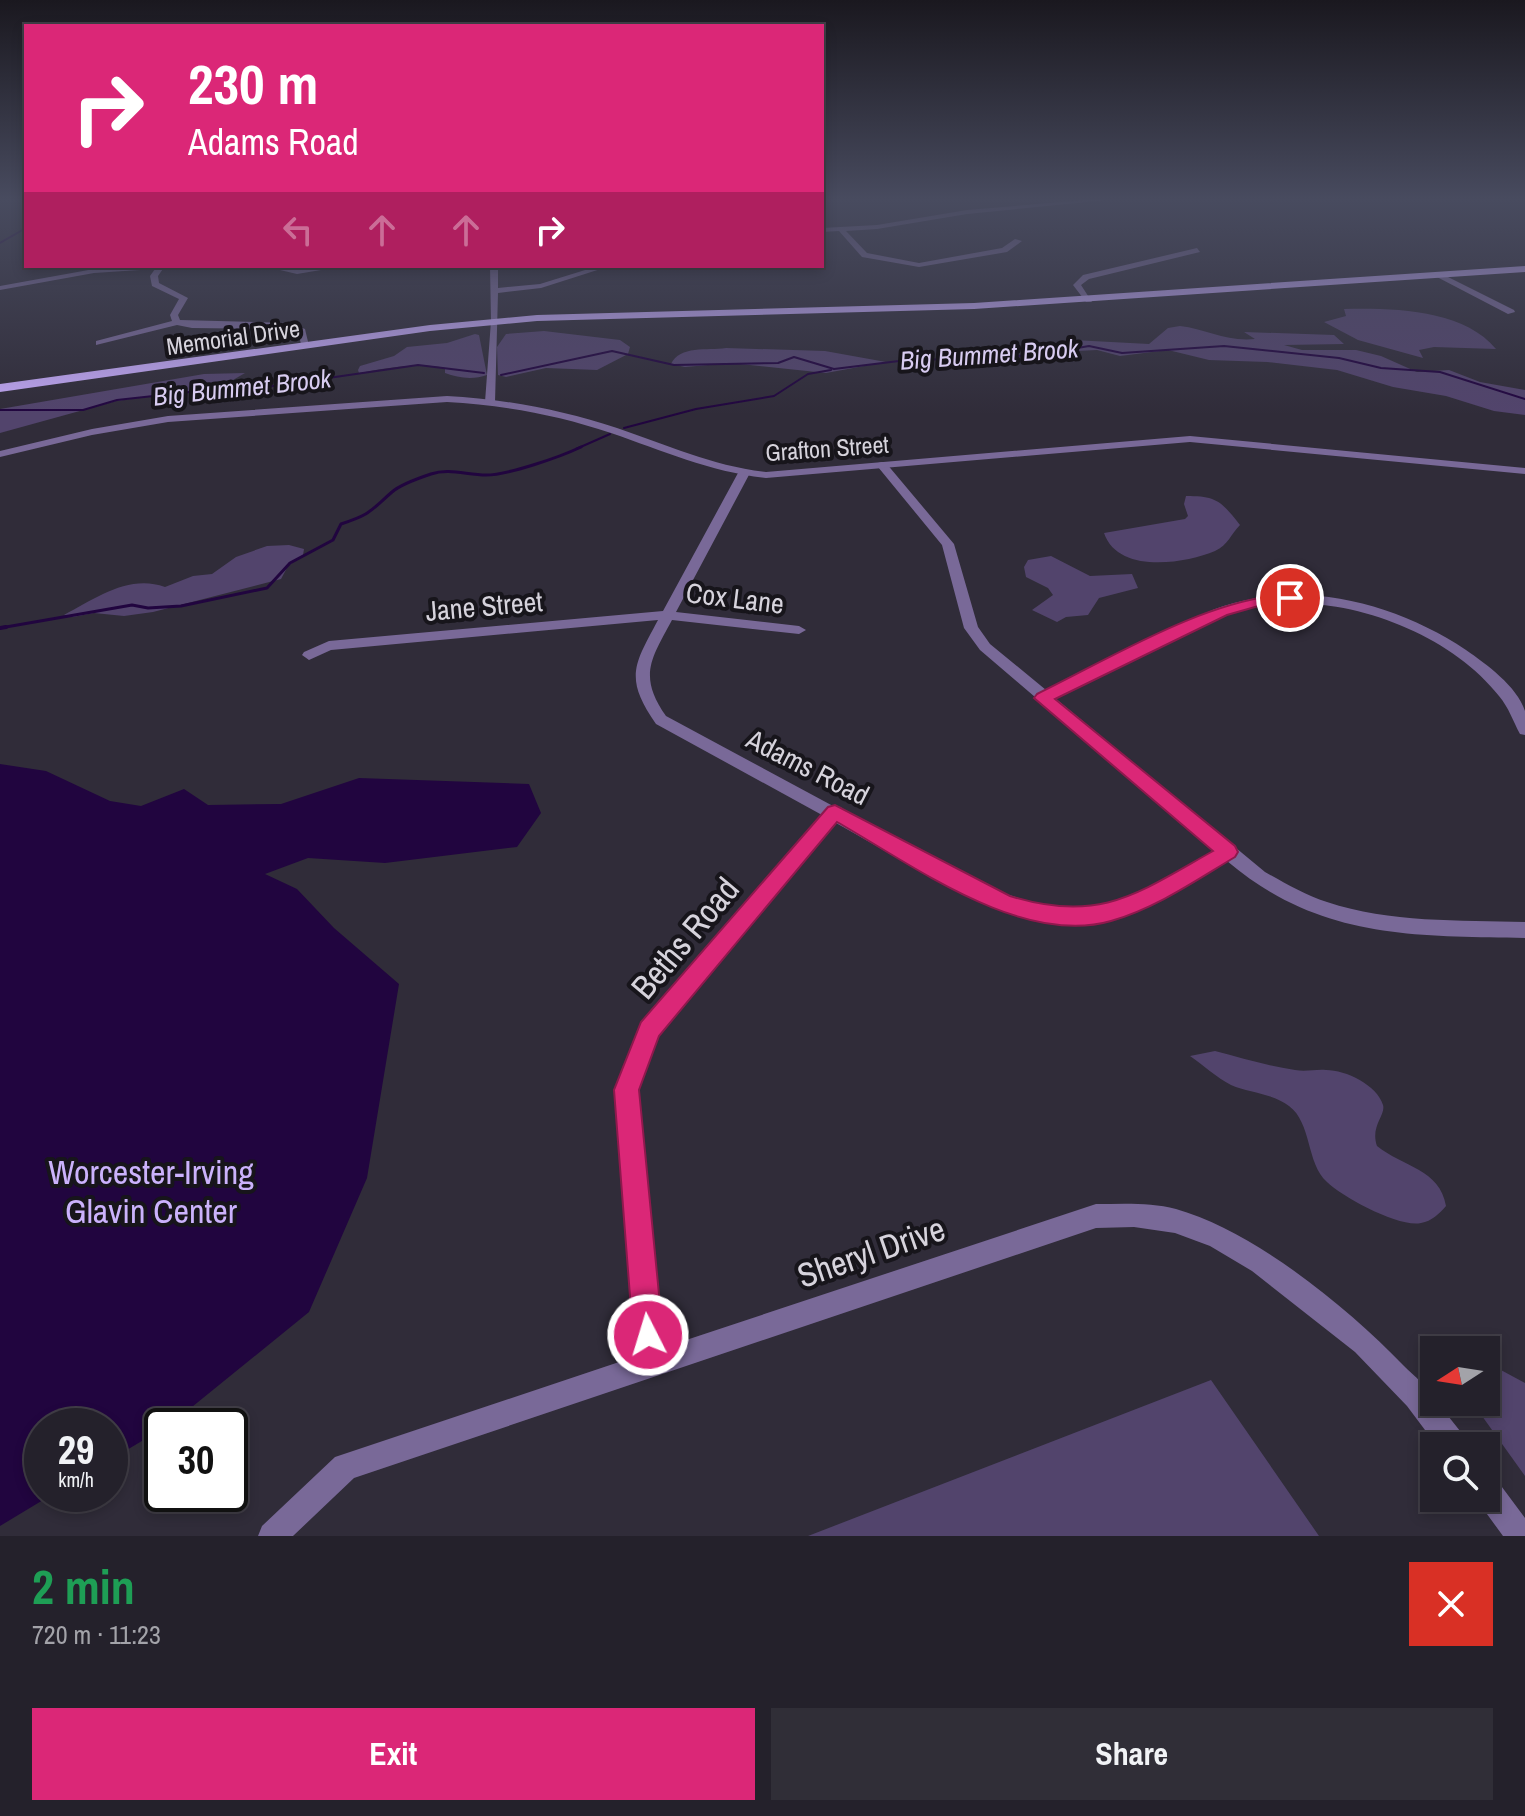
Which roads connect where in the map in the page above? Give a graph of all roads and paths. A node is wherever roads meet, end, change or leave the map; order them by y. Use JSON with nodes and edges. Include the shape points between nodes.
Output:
{"nodes":[{"id":1,"x":90,"y":272,"type":"edge"},
{"id":2,"x":157,"y":272,"type":"edge"},
{"id":3,"x":494,"y":272,"type":"edge"},
{"id":4,"x":588,"y":272,"type":"edge"},
{"id":5,"x":1108,"y":272,"type":"edge"},
{"id":6,"x":1487,"y":272,"type":"edge"},
{"id":7,"x":1440,"y":275,"type":"junction"},
{"id":8,"x":0,"y":288,"type":"edge"},
{"id":9,"x":494,"y":291,"type":"junction"},
{"id":10,"x":1089,"y":300,"type":"junction"},
{"id":11,"x":1511,"y":312,"type":"dead end"},
{"id":12,"x":495,"y":321,"type":"junction"},
{"id":13,"x":177,"y":322,"type":"junction"},
{"id":14,"x":99,"y":343,"type":"dead end"},
{"id":15,"x":305,"y":346,"type":"junction"},
{"id":16,"x":0,"y":388,"type":"edge"},
{"id":17,"x":490,"y":402,"type":"junction"},
{"id":18,"x":0,"y":454,"type":"edge"},
{"id":19,"x":882,"y":465,"type":"junction"},
{"id":20,"x":1525,"y":471,"type":"edge"},
{"id":21,"x":744,"y":473,"type":"junction"},
{"id":22,"x":666,"y":615,"type":"junction"},
{"id":23,"x":799,"y":630,"type":"dead end"},
{"id":24,"x":309,"y":655,"type":"dead end"},
{"id":25,"x":1043,"y":698,"type":"junction"},
{"id":26,"x":1518,"y":700,"type":"edge"},
{"id":27,"x":1525,"y":730,"type":"edge"},
{"id":28,"x":835,"y":812,"type":"junction"},
{"id":29,"x":1228,"y":852,"type":"junction"},
{"id":30,"x":1525,"y":930,"type":"edge"},
{"id":31,"x":651,"y":1365,"type":"junction"},
{"id":32,"x":1443,"y":1432,"type":"edge"},
{"id":33,"x":1500,"y":1508,"type":"edge"},
{"id":34,"x":272,"y":1536,"type":"edge"},
{"id":35,"x":1521,"y":1536,"type":"edge"}],
"edges":[{"from":1,"to":8,"type":"street"},
{"from":2,"to":13,"type":"street","via":[[155,284],[184,298],[174,315]]},
{"from":3,"to":9,"type":"street"},
{"from":4,"to":9,"type":"street","via":[[541,286]]},
{"from":5,"to":10,"type":"street","via":[[1077,285]]},
{"from":6,"to":7,"type":"main road","name":"Memorial Drive"},
{"from":7,"to":10,"type":"main road","name":"Memorial Drive"},
{"from":7,"to":11,"type":"street"},
{"from":9,"to":12,"type":"street"},
{"from":10,"to":12,"type":"main road","name":"Memorial Drive"},
{"from":12,"to":15,"type":"main road","name":"Memorial Drive"},
{"from":12,"to":17,"type":"street"},
{"from":13,"to":14,"type":"street"},
{"from":13,"to":15,"type":"street","via":[[289,326],[302,331]]},
{"from":15,"to":16,"type":"main road","name":"Memorial Drive"},
{"from":17,"to":18,"type":"street","name":"Grafton Street","via":[[414,400],[191,417],[118,427]]},
{"from":17,"to":21,"type":"street","name":"Grafton Street","via":[[604,428],[713,468]]},
{"from":19,"to":20,"type":"street","name":"Grafton Street","via":[[1190,439]]},
{"from":19,"to":21,"type":"street","name":"Grafton Street"},
{"from":19,"to":25,"type":"street","via":[[948,544],[977,638]]},
{"from":21,"to":22,"type":"street","name":"Adams Road"},
{"from":22,"to":23,"type":"street","name":"Cox Lane"},
{"from":22,"to":24,"type":"street","name":"Jane Street","via":[[329,646]]},
{"from":22,"to":28,"type":"street","name":"Adams Road","via":[[642,663],[647,700],[661,720]]},
{"from":25,"to":26,"type":"street","via":[[1221,611],[1290,598],[1354,606],[1420,630],[1471,661]]},
{"from":25,"to":29,"type":"street"},
{"from":26,"to":27,"type":"street"},
{"from":28,"to":29,"type":"street","name":"Adams Road","via":[[1005,903],[1072,917],[1107,914],[1139,903]]},
{"from":28,"to":31,"type":"street","name":"Beths Road","via":[[650,1029],[627,1090]]},
{"from":29,"to":30,"type":"street","via":[[1277,889],[1336,915],[1396,926]]},
{"from":31,"to":32,"type":"street","name":"Sheryl Drive","via":[[1060,1226],[1096,1216],[1134,1215],[1186,1225],[1261,1262],[1364,1343]]},
{"from":31,"to":34,"type":"street","name":"Sheryl Drive","via":[[345,1467]]},
{"from":33,"to":35,"type":"street"}]}
